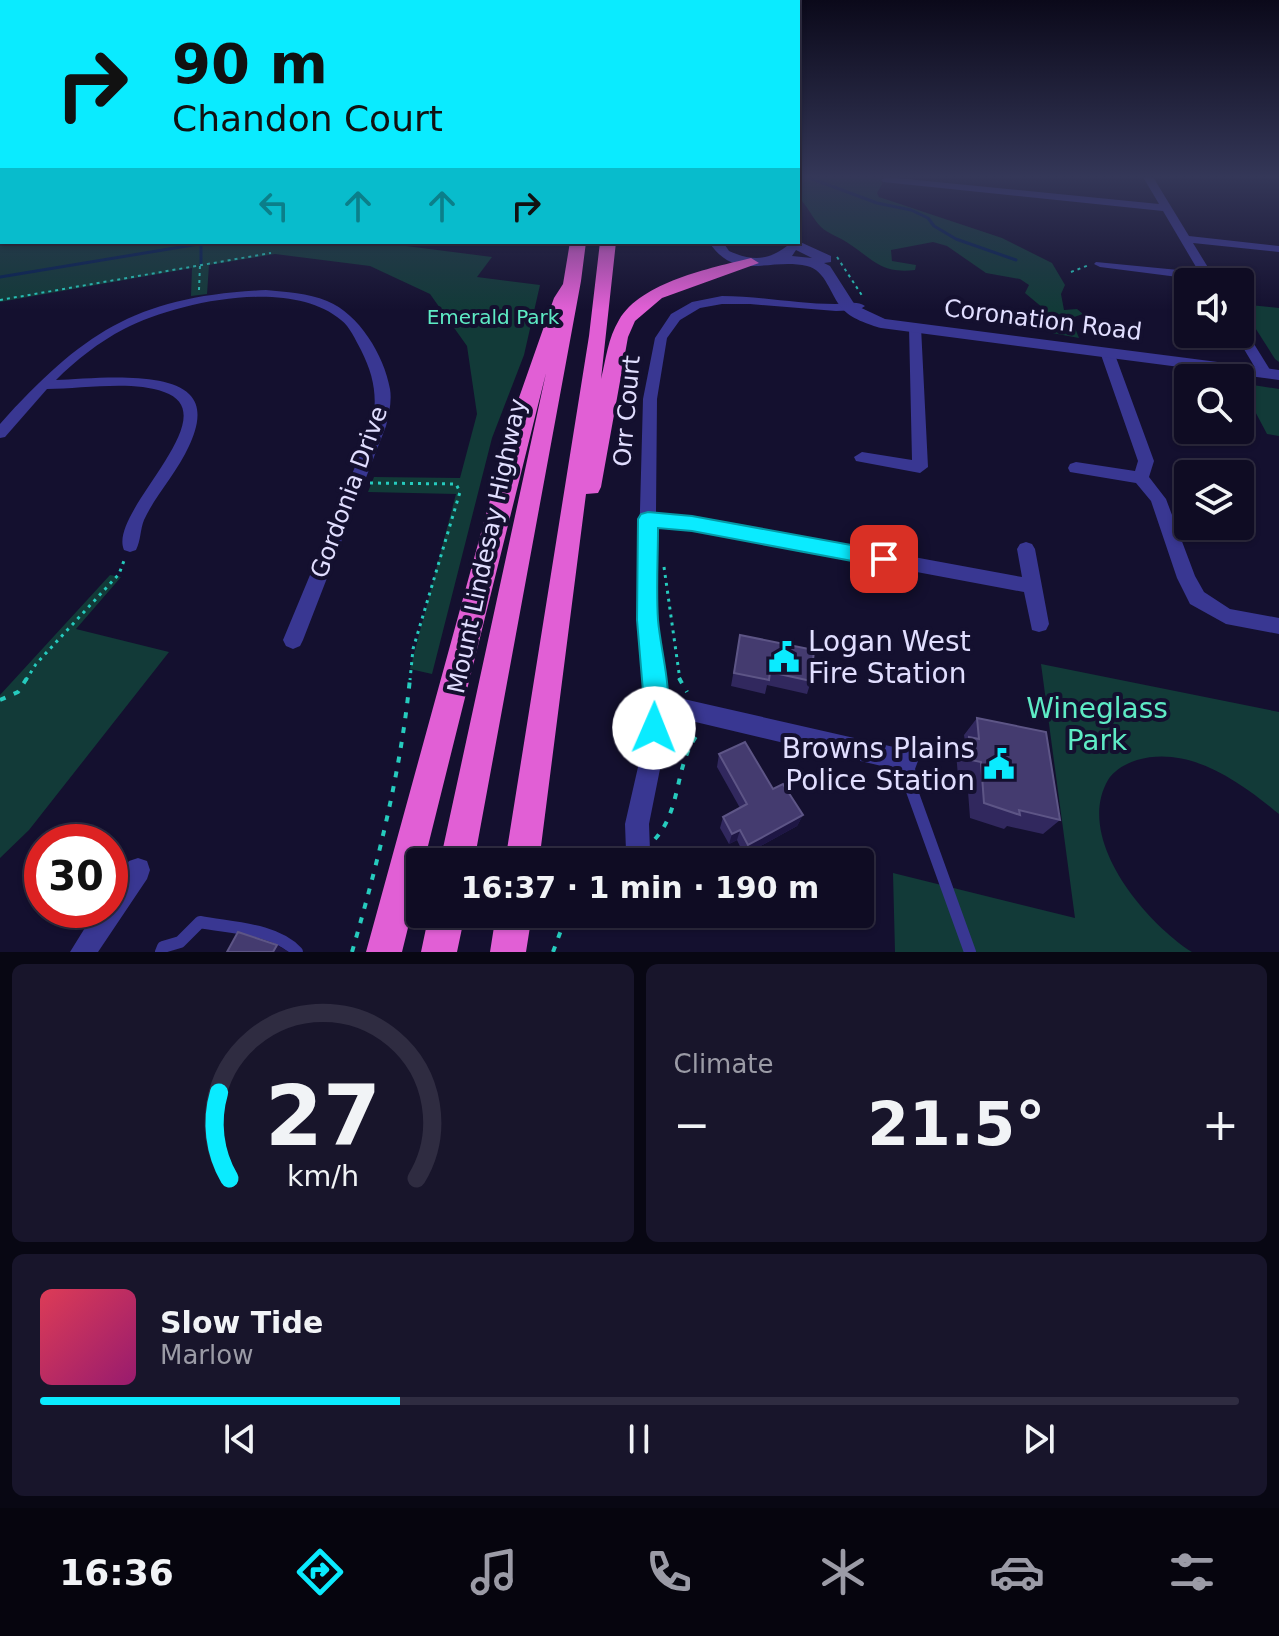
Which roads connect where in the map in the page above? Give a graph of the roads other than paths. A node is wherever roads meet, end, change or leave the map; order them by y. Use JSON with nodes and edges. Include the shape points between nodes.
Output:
{"nodes":[{"id":1,"x":1175,"y":221,"type":"edge"},
{"id":2,"x":1185,"y":239,"type":"junction"},
{"id":3,"x":578,"y":244,"type":"edge"},
{"id":4,"x":608,"y":244,"type":"edge"},
{"id":5,"x":717,"y":244,"type":"edge"},
{"id":6,"x":790,"y":244,"type":"edge"},
{"id":7,"x":794,"y":244,"type":"edge"},
{"id":8,"x":1279,"y":249,"type":"edge"},
{"id":9,"x":781,"y":259,"type":"junction"},
{"id":10,"x":751,"y":263,"type":"junction"},
{"id":11,"x":1100,"y":264,"type":"road end"},
{"id":12,"x":1202,"y":268,"type":"edge"},
{"id":13,"x":1174,"y":274,"type":"edge"},
{"id":14,"x":573,"y":281,"type":"junction"},
{"id":15,"x":859,"y":309,"type":"junction"},
{"id":16,"x":896,"y":324,"type":"junction"},
{"id":17,"x":915,"y":327,"type":"junction"},
{"id":18,"x":1253,"y":348,"type":"edge"},
{"id":19,"x":1107,"y":352,"type":"junction"},
{"id":20,"x":1272,"y":374,"type":"edge"},
{"id":21,"x":44,"y":385,"type":"junction"},
{"id":22,"x":0,"y":433,"type":"edge"},
{"id":23,"x":862,"y":457,"type":"dead end"},
{"id":24,"x":1076,"y":468,"type":"dead end"},
{"id":25,"x":1141,"y":478,"type":"junction"},
{"id":26,"x":648,"y":519,"type":"junction"},
{"id":27,"x":570,"y":526,"type":"junction"},
{"id":28,"x":130,"y":545,"type":"road end"},
{"id":29,"x":1026,"y":549,"type":"dead end"},
{"id":30,"x":1032,"y":586,"type":"junction"},
{"id":31,"x":1039,"y":624,"type":"dead end"},
{"id":32,"x":1279,"y":626,"type":"edge"},
{"id":33,"x":293,"y":640,"type":"dead end"},
{"id":34,"x":656,"y":703,"type":"junction"},
{"id":35,"x":907,"y":761,"type":"joint"},
{"id":36,"x":460,"y":848,"type":"edge"},
{"id":37,"x":524,"y":848,"type":"edge"},
{"id":38,"x":640,"y":848,"type":"edge"},
{"id":39,"x":138,"y":870,"type":"dead end"},
{"id":40,"x":444,"y":928,"type":"edge"},
{"id":41,"x":512,"y":928,"type":"edge"},
{"id":42,"x":83,"y":952,"type":"edge"},
{"id":43,"x":161,"y":952,"type":"edge"},
{"id":44,"x":297,"y":952,"type":"edge"},
{"id":45,"x":384,"y":952,"type":"edge"},
{"id":46,"x":439,"y":952,"type":"edge"},
{"id":47,"x":508,"y":952,"type":"edge"},
{"id":48,"x":970,"y":952,"type":"edge"}],
"edges":[{"from":1,"to":2,"type":"street"},
{"from":2,"to":8,"type":"street"},
{"from":2,"to":12,"type":"street"},
{"from":3,"to":14,"type":"highway","name":"Mount Lindesay Highway"},
{"from":4,"to":27,"type":"highway"},
{"from":5,"to":10,"type":"street","via":[[724,254]]},
{"from":6,"to":9,"type":"street"},
{"from":7,"to":15,"type":"street","via":[[835,265]]},
{"from":9,"to":10,"type":"street"},
{"from":9,"to":15,"type":"street","via":[[825,269]]},
{"from":10,"to":27,"type":"highway","via":[[665,290],[629,316],[619,337],[590,488]]},
{"from":11,"to":13,"type":"street"},
{"from":14,"to":36,"type":"highway","name":"Mount Lindesay Highway"},
{"from":14,"to":45,"type":"highway","via":[[562,298],[525,409]]},
{"from":15,"to":16,"type":"street","name":"Coronation Road"},
{"from":15,"to":16,"type":"street","name":"Coronation Road","via":[[874,321]]},
{"from":15,"to":26,"type":"street","name":"Orr Court","via":[[731,299],[690,308],[671,322],[658,350],[650,399]]},
{"from":16,"to":17,"type":"street","name":"Coronation Road"},
{"from":17,"to":19,"type":"street","name":"Coronation Road"},
{"from":17,"to":23,"type":"street","via":[[920,467]]},
{"from":18,"to":20,"type":"street"},
{"from":19,"to":20,"type":"street","name":"Coronation Road"},
{"from":19,"to":25,"type":"street","via":[[1146,461]]},
{"from":21,"to":22,"type":"street","name":"Gordonia Drive"},
{"from":21,"to":28,"type":"street","via":[[170,388],[185,396],[192,409],[184,441],[135,520]]},
{"from":21,"to":33,"type":"street","name":"Gordonia Drive","via":[[77,351],[109,331],[203,300],[305,298],[343,314],[383,380],[385,400]]},
{"from":24,"to":25,"type":"street"},
{"from":25,"to":32,"type":"street","via":[[1158,499],[1197,598],[1226,616]]},
{"from":26,"to":30,"type":"street"},
{"from":26,"to":34,"type":"street","name":"Orr Court","via":[[647,620]]},
{"from":27,"to":37,"type":"highway"},
{"from":29,"to":30,"type":"street"},
{"from":30,"to":31,"type":"street"},
{"from":34,"to":35,"type":"street"},
{"from":34,"to":38,"type":"street","name":"Orr Court","via":[[637,824]]},
{"from":35,"to":48,"type":"lane","via":[[912,791]]},
{"from":39,"to":42,"type":"street"},
{"from":40,"to":46,"type":"highway"},
{"from":41,"to":47,"type":"highway"},
{"from":43,"to":44,"type":"lane","via":[[200,922],[282,939]]}]}
